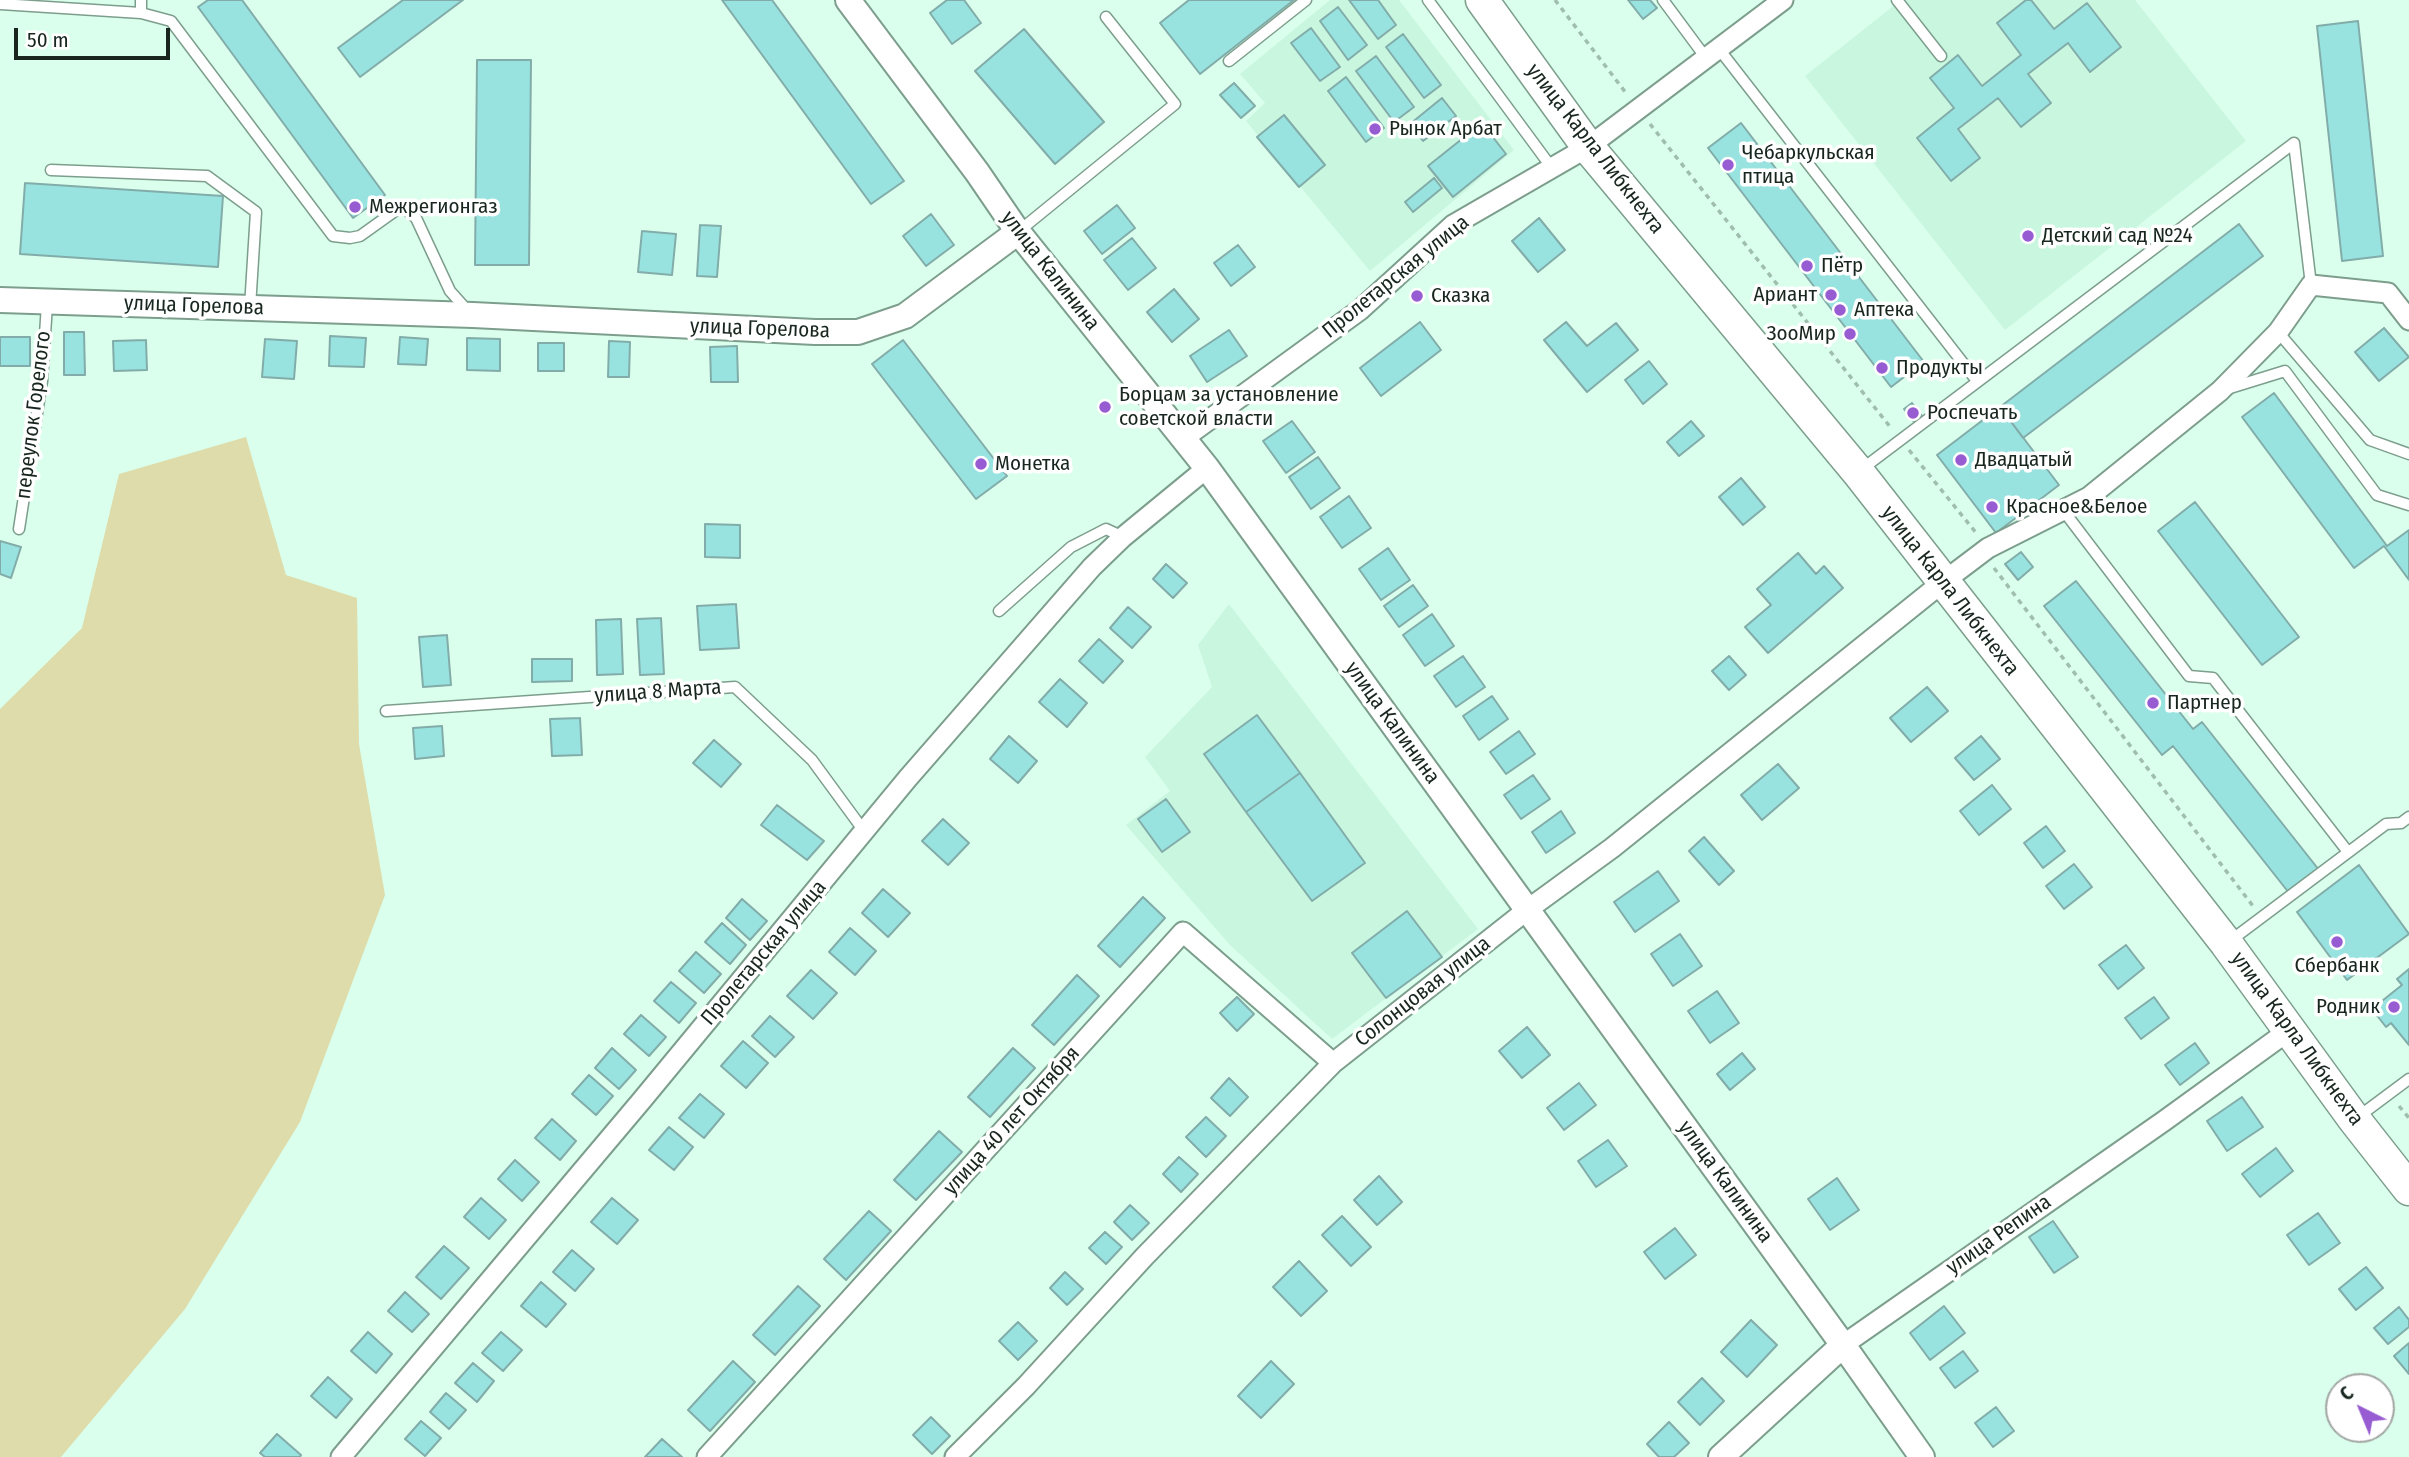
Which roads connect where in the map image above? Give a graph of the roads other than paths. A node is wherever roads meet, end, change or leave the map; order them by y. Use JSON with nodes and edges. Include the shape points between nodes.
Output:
{"nodes":[{"id":1,"x":141,"y":0,"type":"edge"},
{"id":2,"x":848,"y":0,"type":"edge"},
{"id":3,"x":1307,"y":0,"type":"edge"},
{"id":4,"x":1428,"y":0,"type":"edge"},
{"id":5,"x":1482,"y":0,"type":"edge"},
{"id":6,"x":1663,"y":0,"type":"edge"},
{"id":7,"x":1783,"y":0,"type":"edge"},
{"id":8,"x":1897,"y":0,"type":"edge"},
{"id":9,"x":0,"y":4,"type":"edge"},
{"id":10,"x":141,"y":13,"type":"junction"},
{"id":11,"x":1106,"y":17,"type":"dead end"},
{"id":12,"x":1713,"y":54,"type":"junction"},
{"id":13,"x":1941,"y":56,"type":"dead end"},
{"id":14,"x":1229,"y":61,"type":"dead end"},
{"id":15,"x":1588,"y":147,"type":"junction"},
{"id":16,"x":1552,"y":168,"type":"junction"},
{"id":17,"x":51,"y":170,"type":"dead end"},
{"id":18,"x":1018,"y":232,"type":"junction"},
{"id":19,"x":2311,"y":285,"type":"junction"},
{"id":20,"x":0,"y":300,"type":"edge"},
{"id":21,"x":47,"y":301,"type":"junction"},
{"id":22,"x":250,"y":308,"type":"junction"},
{"id":23,"x":472,"y":315,"type":"junction"},
{"id":24,"x":2409,"y":320,"type":"edge"},
{"id":25,"x":2278,"y":332,"type":"junction"},
{"id":26,"x":1977,"y":381,"type":"junction"},
{"id":27,"x":2220,"y":391,"type":"junction"},
{"id":28,"x":1184,"y":439,"type":"junction"},
{"id":29,"x":2409,"y":454,"type":"edge"},
{"id":30,"x":1207,"y":468,"type":"junction"},
{"id":31,"x":1858,"y":472,"type":"junction"},
{"id":32,"x":2409,"y":505,"type":"edge"},
{"id":33,"x":2063,"y":510,"type":"junction"},
{"id":34,"x":19,"y":529,"type":"dead end"},
{"id":35,"x":1123,"y":537,"type":"junction"},
{"id":36,"x":1943,"y":582,"type":"junction"},
{"id":37,"x":999,"y":611,"type":"dead end"},
{"id":38,"x":386,"y":711,"type":"dead end"},
{"id":39,"x":2409,"y":817,"type":"edge"},
{"id":40,"x":864,"y":831,"type":"junction"},
{"id":41,"x":2348,"y":852,"type":"junction"},
{"id":42,"x":1527,"y":910,"type":"junction"},
{"id":43,"x":2226,"y":943,"type":"junction"},
{"id":44,"x":2296,"y":1030,"type":"junction"},
{"id":45,"x":1333,"y":1063,"type":"junction"},
{"id":46,"x":2409,"y":1079,"type":"edge"},
{"id":47,"x":2354,"y":1119,"type":"junction"},
{"id":48,"x":2409,"y":1189,"type":"edge"},
{"id":49,"x":1843,"y":1345,"type":"junction"},
{"id":50,"x":341,"y":1457,"type":"edge"},
{"id":51,"x":707,"y":1457,"type":"edge"},
{"id":52,"x":955,"y":1457,"type":"edge"},
{"id":53,"x":1721,"y":1457,"type":"edge"},
{"id":54,"x":1922,"y":1457,"type":"edge"}],
"edges":[{"from":1,"to":10,"type":"lane"},
{"from":2,"to":18,"type":"street","name":"улица Калинина"},
{"from":3,"to":14,"type":"lane"},
{"from":4,"to":16,"type":"lane"},
{"from":5,"to":15,"type":"main road","name":"улица Карла Либкнехта"},
{"from":6,"to":12,"type":"lane"},
{"from":7,"to":12,"type":"street","name":"Пролетарская улица"},
{"from":8,"to":13,"type":"lane"},
{"from":9,"to":10,"type":"lane"},
{"from":10,"to":23,"type":"lane","via":[[171,21],[333,236],[360,236],[402,206],[416,218],[450,291]]},
{"from":11,"to":18,"type":"lane","via":[[1175,104]]},
{"from":12,"to":15,"type":"street","name":"Пролетарская улица"},
{"from":12,"to":26,"type":"lane"},
{"from":15,"to":16,"type":"street","name":"Пролетарская улица"},
{"from":15,"to":31,"type":"main road","name":"улица Карла Либкнехта"},
{"from":16,"to":28,"type":"street","name":"Пролетарская улица","via":[[1453,225],[1360,310]]},
{"from":17,"to":22,"type":"lane","via":[[208,176],[256,212]]},
{"from":18,"to":23,"type":"street","name":"улица Горелова","via":[[905,316],[858,332]]},
{"from":18,"to":28,"type":"street","name":"улица Калинина"},
{"from":19,"to":24,"type":"street","via":[[2388,293]]},
{"from":19,"to":25,"type":"street","name":"Солонцовая улица"},
{"from":19,"to":26,"type":"lane","via":[[2294,143]]},
{"from":20,"to":21,"type":"street","name":"улица Горелова"},
{"from":21,"to":22,"type":"street","name":"улица Горелова"},
{"from":21,"to":34,"type":"lane","name":"переулок Горелого","via":[[42,381]]},
{"from":22,"to":23,"type":"street","name":"улица Горелова"},
{"from":25,"to":27,"type":"street","name":"Солонцовая улица"},
{"from":25,"to":29,"type":"lane","via":[[2370,440]]},
{"from":26,"to":31,"type":"lane"},
{"from":27,"to":32,"type":"lane","via":[[2285,371],[2377,495]]},
{"from":27,"to":33,"type":"street","name":"Солонцовая улица","via":[[2090,497]]},
{"from":28,"to":30,"type":"street","name":"улица Калинина"},
{"from":30,"to":35,"type":"street","name":"Пролетарская улица"},
{"from":30,"to":42,"type":"street","name":"улица Калинина"},
{"from":31,"to":36,"type":"main road","name":"улица Карла Либкнехта"},
{"from":33,"to":36,"type":"street","name":"Солонцовая улица","via":[[1989,548]]},
{"from":33,"to":41,"type":"lane","via":[[2189,676],[2213,678]]},
{"from":35,"to":37,"type":"lane","via":[[1106,529],[1071,547]]},
{"from":35,"to":40,"type":"street","name":"Пролетарская улица"},
{"from":36,"to":42,"type":"street","name":"Солонцовая улица","via":[[1612,848]]},
{"from":36,"to":43,"type":"main road","name":"улица Карла Либкнехта"},
{"from":38,"to":40,"type":"lane","name":"улица 8 Марта","via":[[735,687],[812,760]]},
{"from":39,"to":41,"type":"lane","via":[[2386,824]]},
{"from":40,"to":50,"type":"street","name":"Пролетарская улица"},
{"from":41,"to":43,"type":"lane"},
{"from":42,"to":45,"type":"street","name":"Солонцовая улица"},
{"from":42,"to":49,"type":"street","name":"улица Калинина"},
{"from":43,"to":44,"type":"main road","name":"улица Карла Либкнехта"},
{"from":44,"to":47,"type":"main road","name":"улица Карла Либкнехта"},
{"from":44,"to":49,"type":"street","name":"улица Репина"},
{"from":45,"to":51,"type":"street","name":"улица 40 лет Октября","via":[[1183,932]]},
{"from":45,"to":52,"type":"street","name":"Солонцовая улица"},
{"from":46,"to":47,"type":"lane"},
{"from":47,"to":48,"type":"main road","name":"улица Карла Либкнехта"},
{"from":49,"to":53,"type":"street","name":"улица Репина"},
{"from":49,"to":54,"type":"street","name":"улица Калинина"}]}
